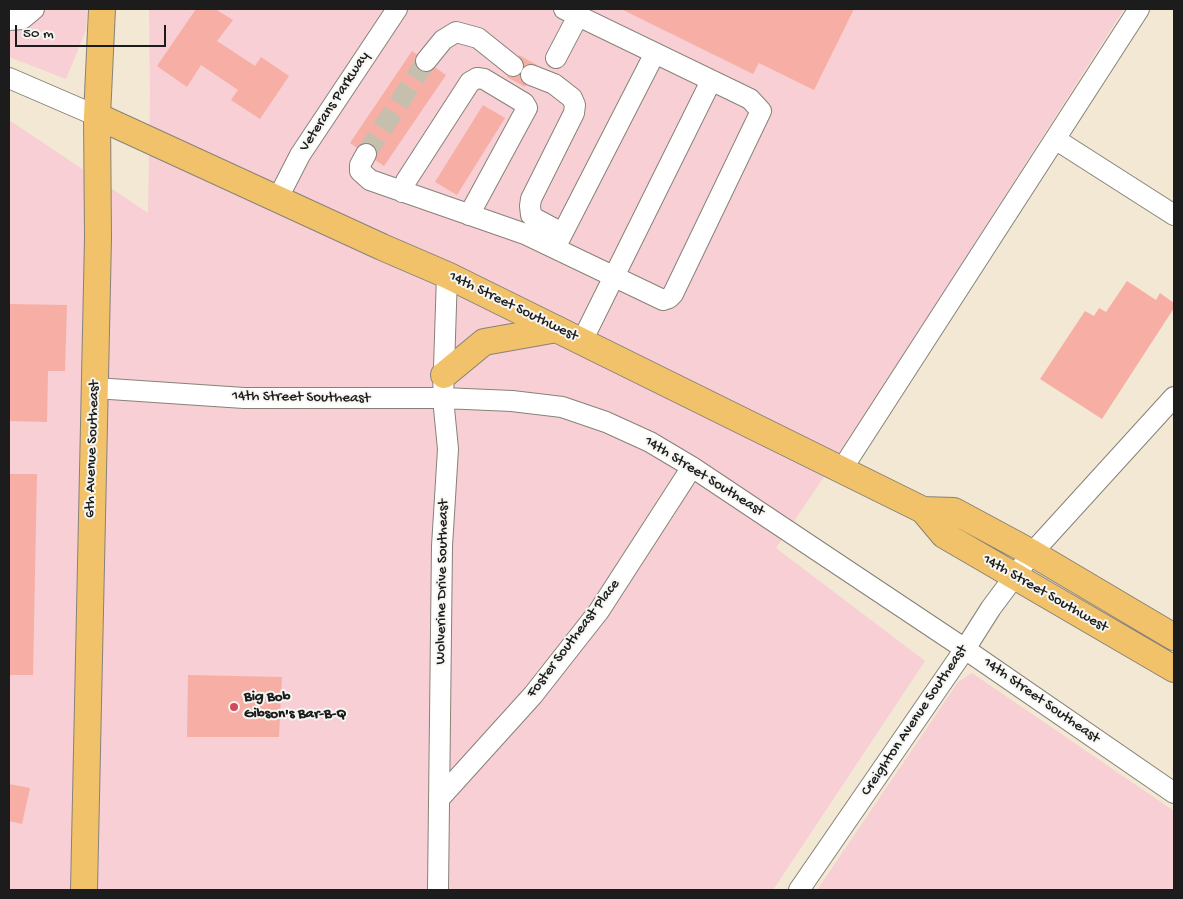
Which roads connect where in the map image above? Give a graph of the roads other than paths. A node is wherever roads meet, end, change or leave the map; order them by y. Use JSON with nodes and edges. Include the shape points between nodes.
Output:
{"nodes":[{"id":1,"x":34,"y":9,"type":"edge"},
{"id":2,"x":102,"y":9,"type":"edge"},
{"id":3,"x":397,"y":9,"type":"edge"},
{"id":4,"x":1139,"y":9,"type":"edge"},
{"id":5,"x":571,"y":12,"type":"edge"},
{"id":6,"x":9,"y":20,"type":"edge"},
{"id":7,"x":655,"y":53,"type":"junction"},
{"id":8,"x":556,"y":58,"type":"dead end"},
{"id":9,"x":426,"y":61,"type":"tunnel mouth"},
{"id":10,"x":513,"y":66,"type":"dead end"},
{"id":11,"x":531,"y":75,"type":"dead end"},
{"id":12,"x":9,"y":78,"type":"edge"},
{"id":13,"x":711,"y":81,"type":"junction"},
{"id":14,"x":97,"y":116,"type":"junction"},
{"id":15,"x":1056,"y":139,"type":"junction"},
{"id":16,"x":366,"y":154,"type":"tunnel mouth"},
{"id":17,"x":402,"y":192,"type":"junction"},
{"id":18,"x":278,"y":198,"type":"junction"},
{"id":19,"x":470,"y":215,"type":"junction"},
{"id":20,"x":1174,"y":215,"type":"edge"},
{"id":21,"x":558,"y":240,"type":"junction"},
{"id":22,"x":447,"y":275,"type":"junction"},
{"id":23,"x":614,"y":277,"type":"junction"},
{"id":24,"x":557,"y":329,"type":"junction"},
{"id":25,"x":582,"y":341,"type":"junction"},
{"id":26,"x":444,"y":387,"type":"junction"},
{"id":27,"x":95,"y":388,"type":"junction"},
{"id":28,"x":1174,"y":397,"type":"edge"},
{"id":29,"x":692,"y":467,"type":"junction"},
{"id":30,"x":842,"y":470,"type":"junction"},
{"id":31,"x":922,"y":510,"type":"junction"},
{"id":32,"x":1032,"y":553,"type":"junction"},
{"id":33,"x":1014,"y":577,"type":"junction"},
{"id":34,"x":1123,"y":607,"type":"junction"},
{"id":35,"x":1174,"y":618,"type":"edge"},
{"id":36,"x":1174,"y":638,"type":"edge"},
{"id":37,"x":966,"y":649,"type":"junction"},
{"id":38,"x":1174,"y":669,"type":"edge"},
{"id":39,"x":1174,"y":793,"type":"edge"},
{"id":40,"x":439,"y":799,"type":"junction"},
{"id":41,"x":84,"y":890,"type":"edge"},
{"id":42,"x":438,"y":890,"type":"edge"},
{"id":43,"x":800,"y":890,"type":"edge"}],
"edges":[{"from":1,"to":6,"type":"street","via":[[22,20]]},
{"from":2,"to":14,"type":"main road","name":"6th Avenue Southeast"},
{"from":3,"to":18,"type":"street","name":"Veterans Parkway","via":[[300,155]]},
{"from":4,"to":15,"type":"street"},
{"from":5,"to":7,"type":"street"},
{"from":5,"to":8,"type":"street"},
{"from":7,"to":13,"type":"street"},
{"from":7,"to":21,"type":"street"},
{"from":9,"to":10,"type":"street","via":[[443,40],[456,32],[478,38]]},
{"from":11,"to":21,"type":"street","via":[[554,84],[575,104],[574,113],[530,206],[531,215]]},
{"from":12,"to":14,"type":"street"},
{"from":13,"to":23,"type":"street"},
{"from":13,"to":23,"type":"street","via":[[750,99],[761,111],[673,294],[663,300]]},
{"from":14,"to":18,"type":"main road","name":"14th Street Southwest"},
{"from":14,"to":27,"type":"main road","name":"6th Avenue Southeast"},
{"from":15,"to":20,"type":"street"},
{"from":15,"to":30,"type":"street"},
{"from":16,"to":17,"type":"street","via":[[360,165],[364,176]]},
{"from":17,"to":19,"type":"street"},
{"from":17,"to":19,"type":"street","via":[[470,82],[484,79],[527,108]]},
{"from":18,"to":22,"type":"main road","name":"14th Street Southwest"},
{"from":19,"to":21,"type":"street","via":[[524,234]]},
{"from":21,"to":23,"type":"street"},
{"from":22,"to":24,"type":"main road","name":"14th Street Southwest"},
{"from":22,"to":26,"type":"street","name":"Wolverine Drive Southeast"},
{"from":23,"to":25,"type":"street"},
{"from":24,"to":25,"type":"main road","name":"14th Street Southwest"},
{"from":24,"to":26,"type":"main road","via":[[484,342]]},
{"from":25,"to":30,"type":"main road","name":"14th Street Southwest"},
{"from":26,"to":27,"type":"street","name":"14th Street Southeast","via":[[244,398]]},
{"from":26,"to":29,"type":"street","name":"14th Street Southeast","via":[[562,407],[650,442]]},
{"from":26,"to":40,"type":"street","name":"Wolverine Drive Southeast","via":[[448,449],[442,546]]},
{"from":27,"to":41,"type":"main road","name":"6th Avenue Southeast"},
{"from":28,"to":32,"type":"street","name":"Creighton Avenue Southeast"},
{"from":29,"to":37,"type":"street","name":"14th Street Southeast"},
{"from":29,"to":40,"type":"street","name":"Foster Southeast Place","via":[[599,611],[533,695]]},
{"from":30,"to":31,"type":"main road","name":"14th Street Southwest"},
{"from":31,"to":32,"type":"main road","name":"14th Street Southwest","via":[[954,511]]},
{"from":31,"to":33,"type":"main road","name":"14th Street Southwest","via":[[944,535]]},
{"from":32,"to":33,"type":"street","name":"Creighton Avenue Southeast"},
{"from":32,"to":34,"type":"main road","name":"14th Street Southwest"},
{"from":33,"to":37,"type":"street","name":"Creighton Avenue Southeast"},
{"from":33,"to":38,"type":"main road","name":"14th Street Southwest"},
{"from":34,"to":35,"type":"main road"},
{"from":34,"to":36,"type":"main road","name":"14th Street Southwest"},
{"from":37,"to":39,"type":"street","name":"14th Street Southeast"},
{"from":37,"to":43,"type":"street","name":"Creighton Avenue Southeast"},
{"from":40,"to":42,"type":"street","name":"Wolverine Drive Southeast"}]}
